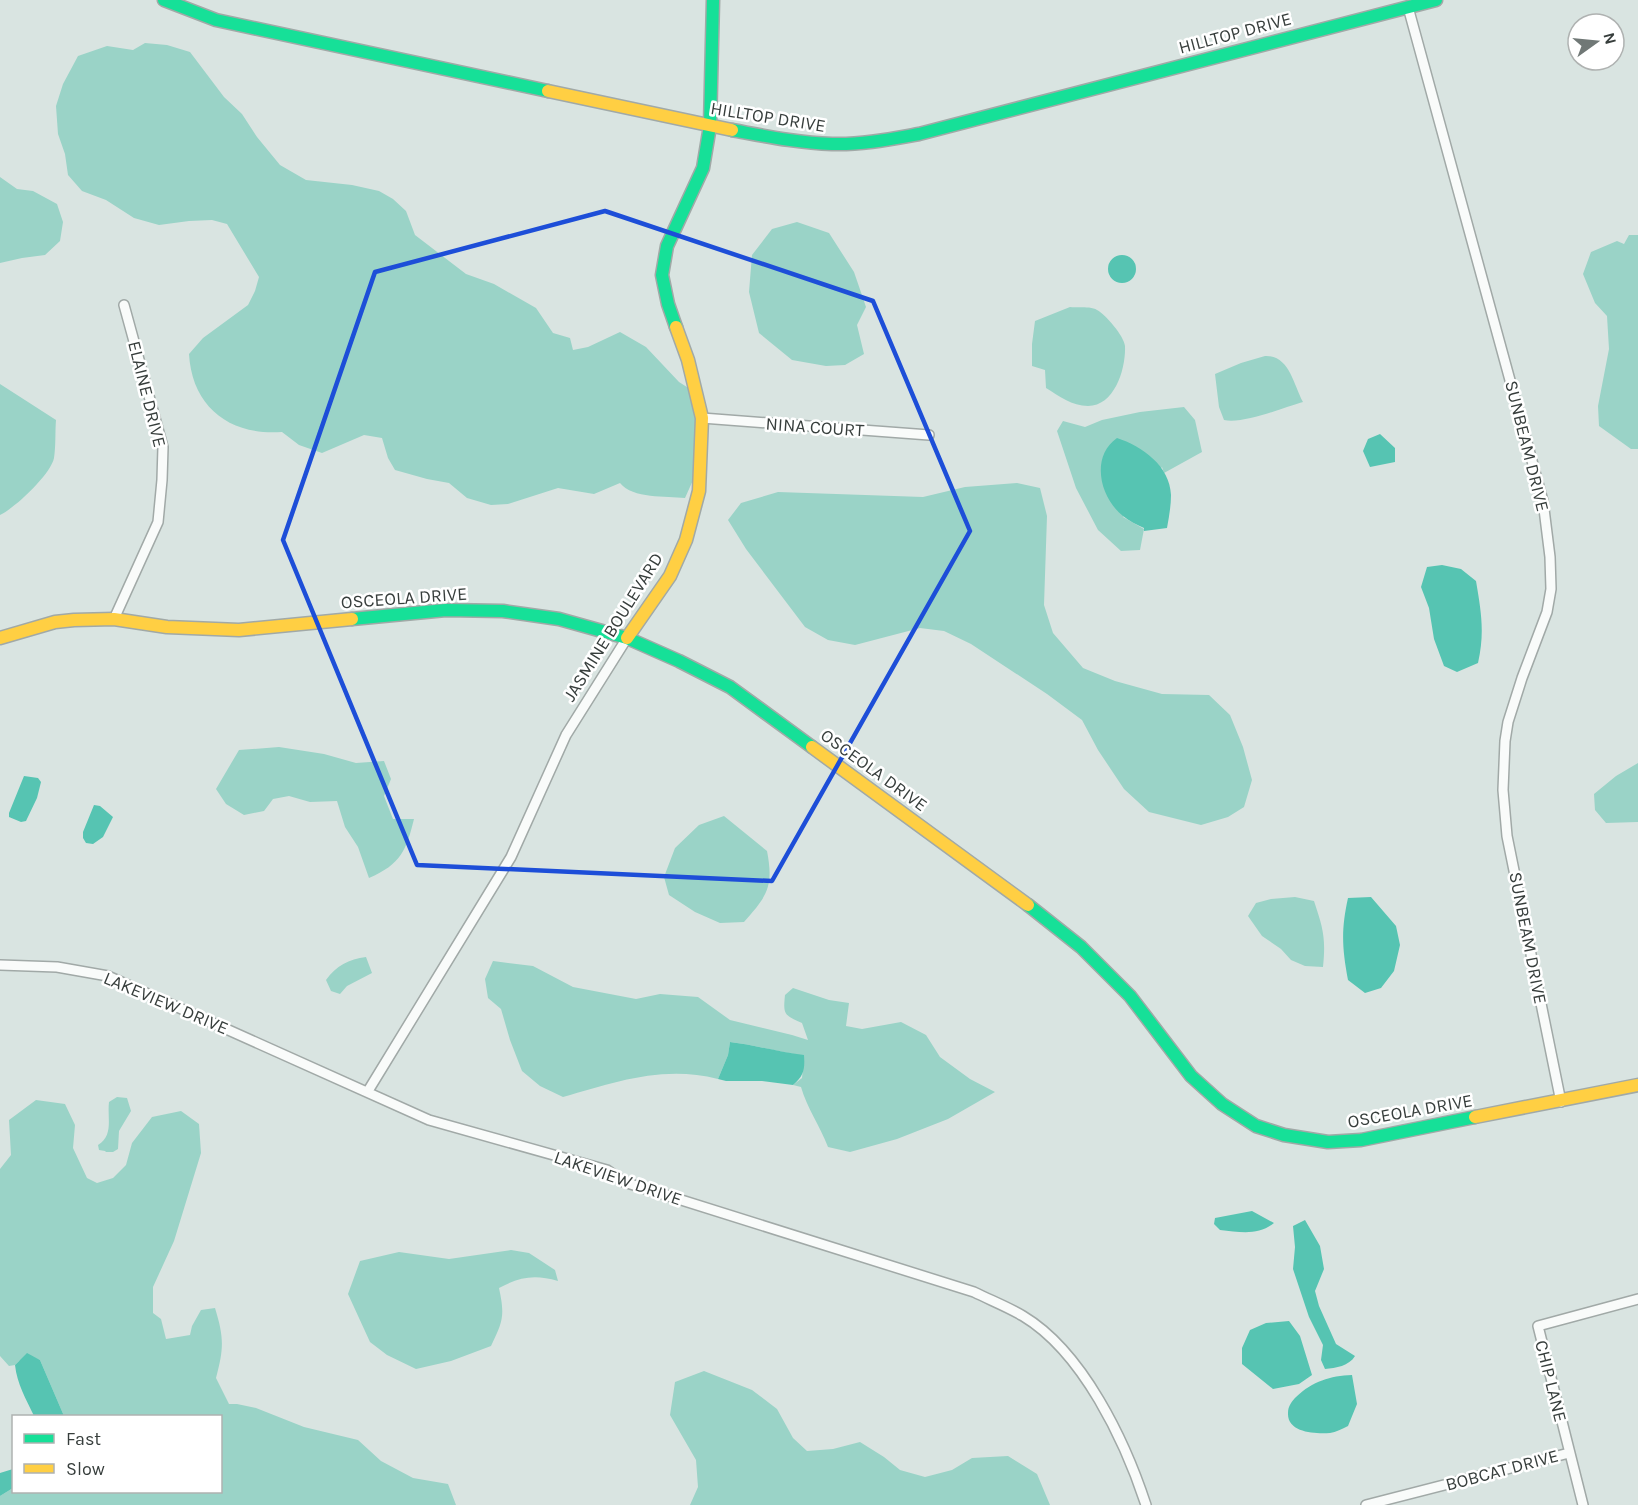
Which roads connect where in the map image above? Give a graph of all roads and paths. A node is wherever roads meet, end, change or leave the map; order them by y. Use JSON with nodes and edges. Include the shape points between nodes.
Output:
{"nodes":[{"id":1,"x":164,"y":0,"type":"edge"},
{"id":2,"x":713,"y":0,"type":"edge"},
{"id":3,"x":1436,"y":0,"type":"edge"},
{"id":4,"x":1408,"y":7,"type":"junction"},
{"id":5,"x":710,"y":126,"type":"junction"},
{"id":6,"x":124,"y":305,"type":"dead end"},
{"id":7,"x":702,"y":418,"type":"junction"},
{"id":8,"x":928,"y":435,"type":"dead end"},
{"id":9,"x":114,"y":619,"type":"junction"},
{"id":10,"x":0,"y":638,"type":"edge"},
{"id":11,"x":627,"y":638,"type":"junction"},
{"id":12,"x":0,"y":965,"type":"edge"},
{"id":13,"x":1638,"y":1085,"type":"edge"},
{"id":14,"x":368,"y":1091,"type":"junction"},
{"id":15,"x":1561,"y":1102,"type":"junction"},
{"id":16,"x":1638,"y":1299,"type":"edge"},
{"id":17,"x":1569,"y":1453,"type":"junction"},
{"id":18,"x":1146,"y":1505,"type":"edge"},
{"id":19,"x":1366,"y":1505,"type":"edge"},
{"id":20,"x":1583,"y":1505,"type":"edge"}],
"edges":[{"from":1,"to":5,"type":"street","name":"HILLTOP DRIVE","via":[[216,20]]},
{"from":2,"to":5,"type":"street","name":"JASMINE BOULEVARD"},
{"from":3,"to":4,"type":"street","name":"HILLTOP DRIVE"},
{"from":4,"to":5,"type":"street","name":"HILLTOP DRIVE","via":[[882,141],[834,144]]},
{"from":4,"to":15,"type":"street","name":"SUNBEAM DRIVE","via":[[1543,501],[1551,589],[1508,722],[1503,790],[1507,836]]},
{"from":5,"to":7,"type":"street","name":"JASMINE BOULEVARD","via":[[704,168],[667,246],[662,275]]},
{"from":6,"to":9,"type":"street","name":"ELAINE DRIVE","via":[[163,447],[162,480],[158,522]]},
{"from":7,"to":8,"type":"street","name":"NINA COURT"},
{"from":7,"to":11,"type":"street","name":"JASMINE BOULEVARD","via":[[699,491],[686,540],[670,576]]},
{"from":9,"to":10,"type":"street","name":"OSCEOLA DRIVE","via":[[55,622]]},
{"from":9,"to":11,"type":"street","name":"OSCEOLA DRIVE","via":[[167,627],[239,630],[446,610],[503,611],[559,620]]},
{"from":11,"to":14,"type":"street","name":"JASMINE BOULEVARD","via":[[566,735],[511,857]]},
{"from":11,"to":15,"type":"street","name":"OSCEOLA DRIVE","via":[[730,687],[1014,894],[1081,947],[1130,996],[1191,1076],[1222,1104],[1256,1126],[1284,1136],[1328,1142],[1361,1140]]},
{"from":12,"to":14,"type":"street","name":"LAKEVIEW DRIVE","via":[[57,967],[108,976]]},
{"from":13,"to":15,"type":"street","name":"OSCEOLA DRIVE"},
{"from":14,"to":18,"type":"street","name":"LAKEVIEW DRIVE","via":[[429,1120],[607,1170],[624,1182],[974,1293],[1023,1316],[1052,1337],[1082,1371],[1136,1474]]},
{"from":16,"to":17,"type":"street","name":"CHIP LANE","via":[[1538,1326]]},
{"from":17,"to":19,"type":"street","name":"BOBCAT DRIVE"},
{"from":17,"to":20,"type":"street","name":"CHIP LANE"}]}
